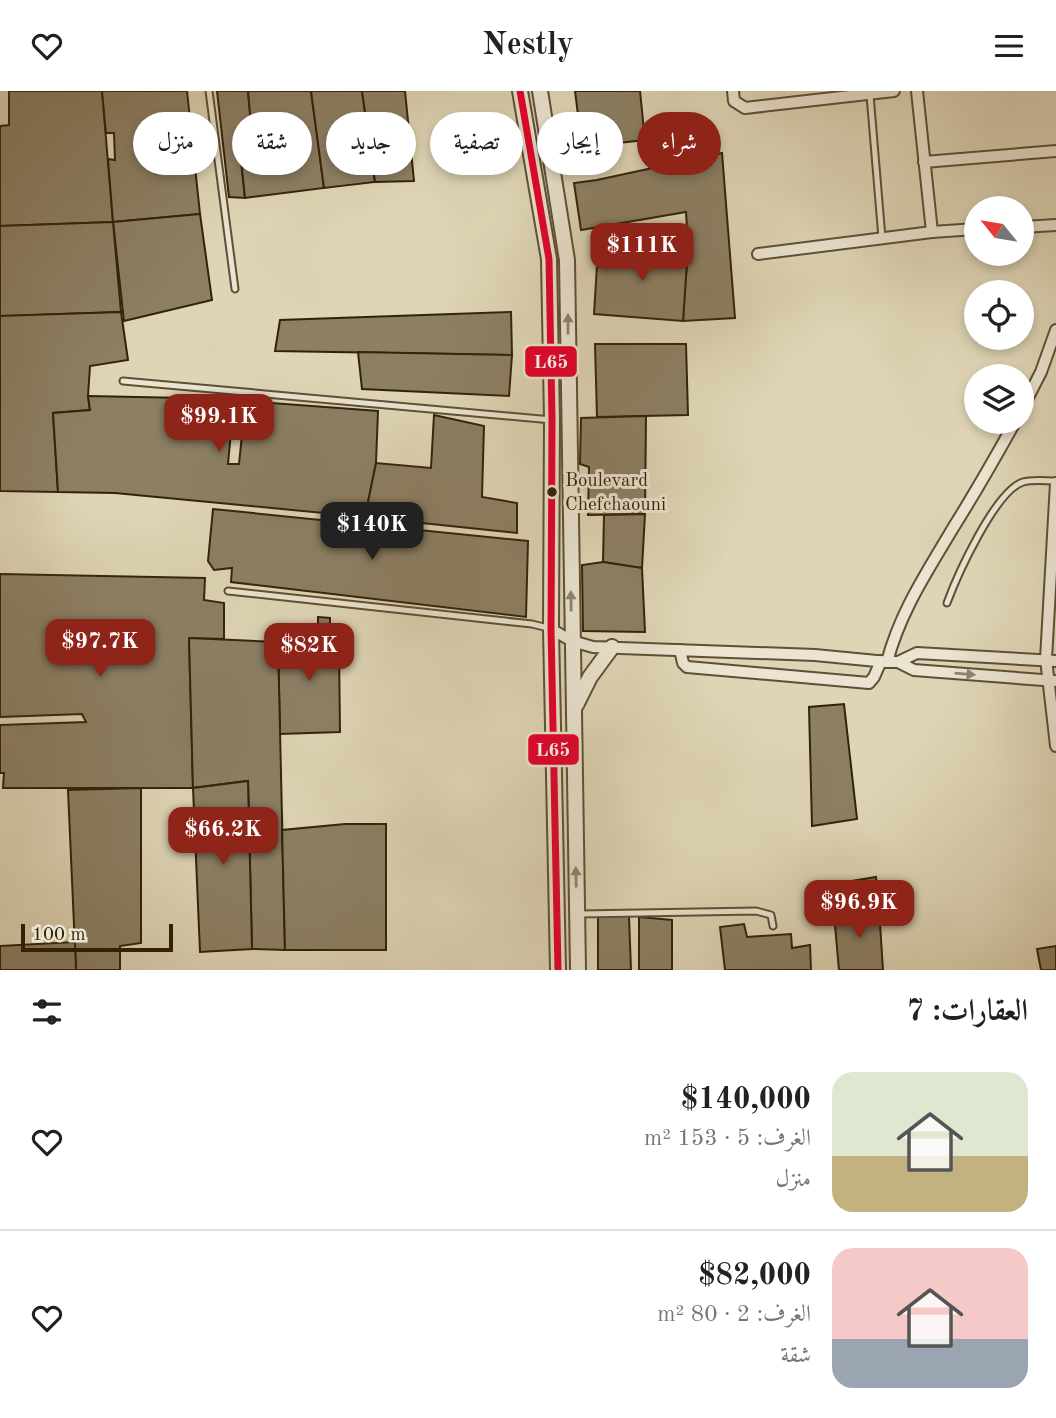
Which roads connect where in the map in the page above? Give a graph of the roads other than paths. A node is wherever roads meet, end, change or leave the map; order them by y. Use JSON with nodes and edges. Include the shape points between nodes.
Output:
{"nodes":[{"id":1,"x":209,"y":91,"type":"edge"},
{"id":2,"x":520,"y":91,"type":"edge"},
{"id":3,"x":540,"y":91,"type":"edge"},
{"id":4,"x":733,"y":91,"type":"edge"},
{"id":5,"x":894,"y":91,"type":"edge"},
{"id":6,"x":917,"y":91,"type":"edge"},
{"id":7,"x":874,"y":93,"type":"edge"},
{"id":8,"x":1056,"y":151,"type":"edge"},
{"id":9,"x":924,"y":162,"type":"junction"},
{"id":10,"x":1056,"y":225,"type":"edge"},
{"id":11,"x":1034,"y":226,"type":"edge"},
{"id":12,"x":964,"y":230,"type":"edge"},
{"id":13,"x":932,"y":232,"type":"junction"},
{"id":14,"x":882,"y":238,"type":"junction"},
{"id":15,"x":758,"y":254,"type":"dead end"},
{"id":16,"x":235,"y":289,"type":"dead end"},
{"id":17,"x":1056,"y":330,"type":"edge"},
{"id":18,"x":123,"y":381,"type":"dead end"},
{"id":19,"x":1034,"y":386,"type":"edge"},
{"id":20,"x":552,"y":420,"type":"junction"},
{"id":21,"x":1008,"y":434,"type":"edge"},
{"id":22,"x":1056,"y":482,"type":"edge"},
{"id":23,"x":228,"y":591,"type":"dead end"},
{"id":24,"x":947,"y":603,"type":"dead end"},
{"id":25,"x":551,"y":629,"type":"junction"},
{"id":26,"x":572,"y":641,"type":"junction"},
{"id":27,"x":612,"y":647,"type":"junction"},
{"id":28,"x":680,"y":650,"type":"junction"},
{"id":29,"x":1051,"y":660,"type":"edge"},
{"id":30,"x":889,"y":662,"type":"junction"},
{"id":31,"x":1052,"y":681,"type":"edge"},
{"id":32,"x":574,"y":709,"type":"junction"},
{"id":33,"x":1056,"y":746,"type":"edge"},
{"id":34,"x":575,"y":822,"type":"junction"},
{"id":35,"x":555,"y":823,"type":"junction"},
{"id":36,"x":576,"y":914,"type":"junction"},
{"id":37,"x":773,"y":926,"type":"dead end"},
{"id":38,"x":558,"y":970,"type":"edge"},
{"id":39,"x":578,"y":970,"type":"edge"}],
"edges":[{"from":1,"to":16,"type":"lane"},
{"from":2,"to":20,"type":"street","via":[[549,259]]},
{"from":26,"to":3,"type":"street","one_way":true,"via":[[567,260]]},
{"from":4,"to":7,"type":"street","via":[[734,101],[745,108]]},
{"from":5,"to":7,"type":"street"},
{"from":6,"to":9,"type":"street"},
{"from":7,"to":14,"type":"lane"},
{"from":8,"to":9,"type":"street"},
{"from":9,"to":13,"type":"street"},
{"from":10,"to":11,"type":"street"},
{"from":12,"to":13,"type":"street"},
{"from":13,"to":14,"type":"street"},
{"from":14,"to":15,"type":"street"},
{"from":17,"to":19,"type":"street"},
{"from":18,"to":20,"type":"lane"},
{"from":20,"to":25,"type":"street"},
{"from":21,"to":30,"type":"street","via":[[910,600]]},
{"from":22,"to":24,"type":"lane","via":[[1024,481],[1014,487],[970,548]]},
{"from":22,"to":29,"type":"street"},
{"from":23,"to":25,"type":"lane"},
{"from":25,"to":26,"type":"street"},
{"from":25,"to":35,"type":"street"},
{"from":26,"to":27,"type":"street"},
{"from":26,"to":32,"type":"street"},
{"from":27,"to":28,"type":"street"},
{"from":27,"to":32,"type":"street"},
{"from":28,"to":30,"type":"street"},
{"from":28,"to":30,"type":"street","via":[[687,667],[869,683]]},
{"from":29,"to":30,"type":"street","via":[[917,653]]},
{"from":29,"to":31,"type":"street"},
{"from":30,"to":31,"type":"street","one_way":true,"via":[[914,670]]},
{"from":31,"to":33,"type":"street"},
{"from":32,"to":34,"type":"street"},
{"from":34,"to":35,"type":"street"},
{"from":36,"to":34,"type":"street","one_way":true},
{"from":35,"to":38,"type":"street"},
{"from":36,"to":37,"type":"lane","via":[[756,911],[771,915]]},
{"from":36,"to":39,"type":"street"}]}
